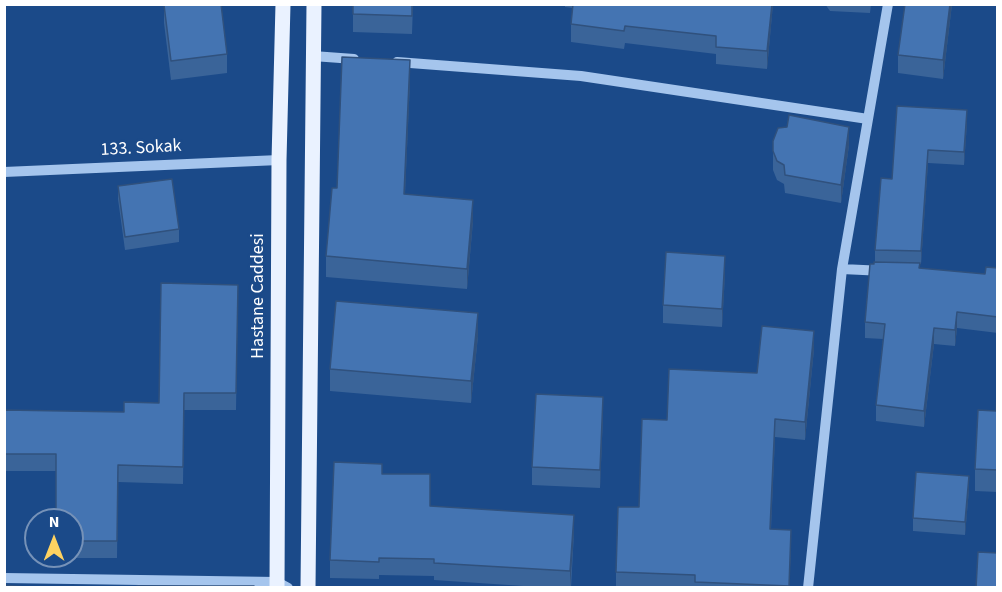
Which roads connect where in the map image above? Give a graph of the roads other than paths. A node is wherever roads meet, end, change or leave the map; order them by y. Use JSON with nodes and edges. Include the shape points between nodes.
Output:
{"nodes":[{"id":1,"x":283,"y":4,"type":"edge"},
{"id":2,"x":314,"y":4,"type":"edge"},
{"id":3,"x":888,"y":4,"type":"edge"},
{"id":4,"x":312,"y":56,"type":"junction"},
{"id":5,"x":371,"y":60,"type":"edge"},
{"id":6,"x":382,"y":61,"type":"edge"},
{"id":7,"x":868,"y":119,"type":"junction"},
{"id":8,"x":279,"y":160,"type":"junction"},
{"id":9,"x":4,"y":172,"type":"edge"},
{"id":10,"x":842,"y":269,"type":"junction"},
{"id":11,"x":890,"y":271,"type":"edge"},
{"id":12,"x":4,"y":578,"type":"edge"},
{"id":13,"x":281,"y":586,"type":"edge"},
{"id":14,"x":308,"y":588,"type":"edge"},
{"id":15,"x":808,"y":588,"type":"edge"}],
"edges":[{"from":1,"to":8,"type":"main road","name":"Hastane Caddesi"},
{"from":2,"to":4,"type":"main road"},
{"from":3,"to":7,"type":"street"},
{"from":4,"to":5,"type":"street"},
{"from":4,"to":14,"type":"main road"},
{"from":6,"to":7,"type":"street","via":[[580,76]]},
{"from":7,"to":10,"type":"street"},
{"from":8,"to":9,"type":"street","name":"133. Sokak"},
{"from":8,"to":13,"type":"main road","name":"Hastane Caddesi"},
{"from":10,"to":11,"type":"street"},
{"from":10,"to":15,"type":"street"},
{"from":12,"to":13,"type":"street"}]}
